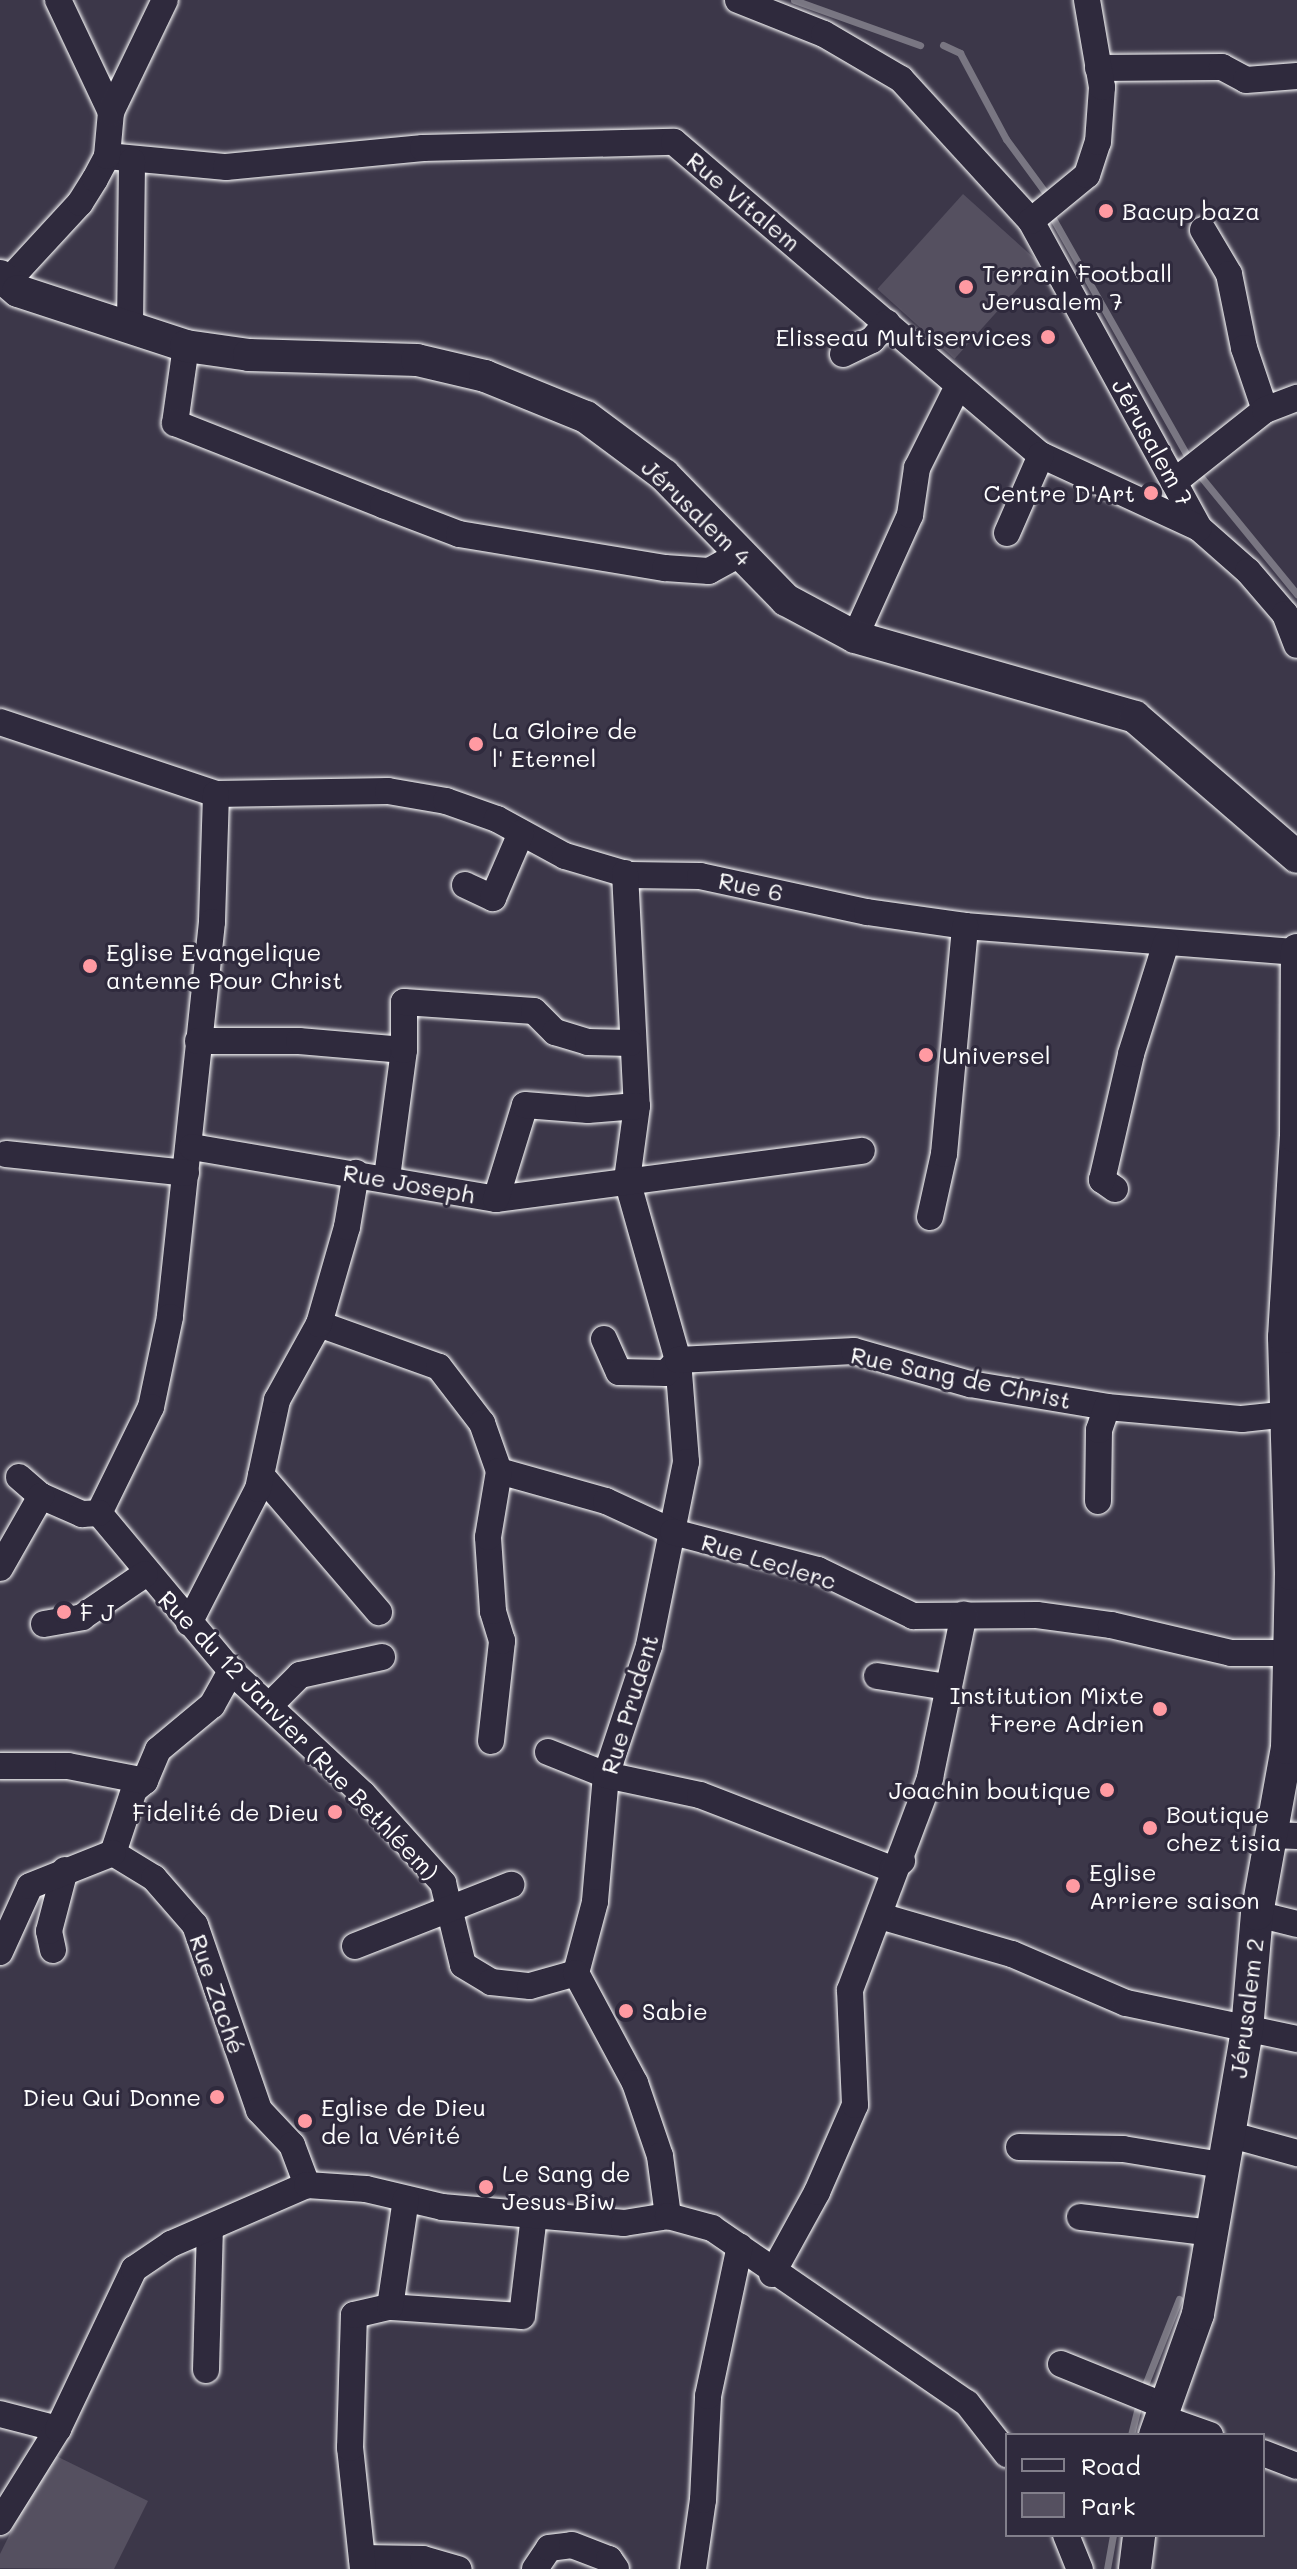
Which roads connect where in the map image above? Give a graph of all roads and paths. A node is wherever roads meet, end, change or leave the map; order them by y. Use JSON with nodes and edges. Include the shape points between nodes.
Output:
{"nodes":[{"id":1,"x":58,"y":0,"type":"edge"},
{"id":2,"x":165,"y":0,"type":"edge"},
{"id":3,"x":738,"y":0,"type":"edge"},
{"id":4,"x":1087,"y":0,"type":"edge"},
{"id":5,"x":1098,"y":68,"type":"junction"},
{"id":6,"x":1297,"y":76,"type":"edge"},
{"id":7,"x":111,"y":112,"type":"junction"},
{"id":8,"x":120,"y":159,"type":"junction"},
{"id":9,"x":1031,"y":221,"type":"junction"},
{"id":10,"x":1203,"y":230,"type":"dead end"},
{"id":11,"x":4,"y":279,"type":"edge"},
{"id":12,"x":887,"y":323,"type":"junction"},
{"id":13,"x":130,"y":327,"type":"junction"},
{"id":14,"x":186,"y":346,"type":"junction"},
{"id":15,"x":843,"y":354,"type":"dead end"},
{"id":16,"x":958,"y":386,"type":"junction"},
{"id":17,"x":1297,"y":398,"type":"edge"},
{"id":18,"x":1265,"y":410,"type":"junction"},
{"id":19,"x":1041,"y":455,"type":"junction"},
{"id":20,"x":1174,"y":482,"type":"junction"},
{"id":21,"x":1199,"y":528,"type":"junction"},
{"id":22,"x":1007,"y":533,"type":"dead end"},
{"id":23,"x":741,"y":553,"type":"junction"},
{"id":24,"x":855,"y":637,"type":"junction"},
{"id":25,"x":1297,"y":645,"type":"edge"},
{"id":26,"x":0,"y":722,"type":"edge"},
{"id":27,"x":216,"y":794,"type":"junction"},
{"id":28,"x":521,"y":833,"type":"junction"},
{"id":29,"x":1297,"y":857,"type":"edge"},
{"id":30,"x":625,"y":873,"type":"junction"},
{"id":31,"x":465,"y":885,"type":"dead end"},
{"id":32,"x":965,"y":926,"type":"junction"},
{"id":33,"x":1166,"y":943,"type":"junction"},
{"id":34,"x":1297,"y":951,"type":"edge"},
{"id":35,"x":1296,"y":988,"type":"edge"},
{"id":36,"x":198,"y":1041,"type":"junction"},
{"id":37,"x":630,"y":1043,"type":"junction"},
{"id":38,"x":404,"y":1050,"type":"junction"},
{"id":39,"x":637,"y":1106,"type":"junction"},
{"id":40,"x":1296,"y":1137,"type":"edge"},
{"id":41,"x":862,"y":1151,"type":"dead end"},
{"id":42,"x":6,"y":1154,"type":"dead end"},
{"id":43,"x":189,"y":1160,"type":"junction"},
{"id":44,"x":356,"y":1173,"type":"junction"},
{"id":45,"x":387,"y":1177,"type":"junction"},
{"id":46,"x":627,"y":1180,"type":"junction"},
{"id":47,"x":1115,"y":1189,"type":"dead end"},
{"id":48,"x":496,"y":1199,"type":"junction"},
{"id":49,"x":930,"y":1217,"type":"dead end"},
{"id":50,"x":319,"y":1324,"type":"junction"},
{"id":51,"x":604,"y":1339,"type":"dead end"},
{"id":52,"x":678,"y":1360,"type":"junction"},
{"id":53,"x":1107,"y":1407,"type":"junction"},
{"id":54,"x":1291,"y":1414,"type":"edge"},
{"id":55,"x":499,"y":1471,"type":"junction"},
{"id":56,"x":261,"y":1475,"type":"junction"},
{"id":57,"x":19,"y":1477,"type":"dead end"},
{"id":58,"x":41,"y":1496,"type":"junction"},
{"id":59,"x":1098,"y":1501,"type":"dead end"},
{"id":60,"x":99,"y":1513,"type":"junction"},
{"id":61,"x":673,"y":1532,"type":"junction"},
{"id":62,"x":0,"y":1568,"type":"edge"},
{"id":63,"x":145,"y":1574,"type":"junction"},
{"id":64,"x":1294,"y":1574,"type":"edge"},
{"id":65,"x":379,"y":1612,"type":"dead end"},
{"id":66,"x":964,"y":1614,"type":"junction"},
{"id":67,"x":189,"y":1623,"type":"junction"},
{"id":68,"x":44,"y":1624,"type":"dead end"},
{"id":69,"x":1289,"y":1653,"type":"junction"},
{"id":70,"x":382,"y":1657,"type":"dead end"},
{"id":71,"x":231,"y":1671,"type":"junction"},
{"id":72,"x":877,"y":1676,"type":"dead end"},
{"id":73,"x":947,"y":1687,"type":"junction"},
{"id":74,"x":1293,"y":1694,"type":"edge"},
{"id":75,"x":269,"y":1706,"type":"junction"},
{"id":76,"x":491,"y":1741,"type":"dead end"},
{"id":77,"x":548,"y":1752,"type":"dead end"},
{"id":78,"x":0,"y":1766,"type":"edge"},
{"id":79,"x":606,"y":1775,"type":"junction"},
{"id":80,"x":145,"y":1781,"type":"junction"},
{"id":81,"x":1284,"y":1835,"type":"edge"},
{"id":82,"x":113,"y":1853,"type":"junction"},
{"id":83,"x":902,"y":1861,"type":"junction"},
{"id":84,"x":65,"y":1870,"type":"junction"},
{"id":85,"x":511,"y":1885,"type":"dead end"},
{"id":86,"x":453,"y":1909,"type":"junction"},
{"id":87,"x":1257,"y":1914,"type":"junction"},
{"id":88,"x":880,"y":1916,"type":"junction"},
{"id":89,"x":1297,"y":1924,"type":"edge"},
{"id":90,"x":355,"y":1946,"type":"dead end"},
{"id":91,"x":53,"y":1950,"type":"dead end"},
{"id":92,"x":0,"y":1952,"type":"edge"},
{"id":93,"x":576,"y":1973,"type":"junction"},
{"id":94,"x":1247,"y":2030,"type":"junction"},
{"id":95,"x":1297,"y":2039,"type":"edge"},
{"id":96,"x":1019,"y":2147,"type":"dead end"},
{"id":97,"x":1225,"y":2149,"type":"junction"},
{"id":98,"x":1297,"y":2153,"type":"edge"},
{"id":99,"x":307,"y":2185,"type":"junction"},
{"id":100,"x":406,"y":2199,"type":"junction"},
{"id":101,"x":534,"y":2215,"type":"junction"},
{"id":102,"x":668,"y":2216,"type":"junction"},
{"id":103,"x":1080,"y":2217,"type":"dead end"},
{"id":104,"x":210,"y":2228,"type":"junction"},
{"id":105,"x":1213,"y":2233,"type":"junction"},
{"id":106,"x":740,"y":2246,"type":"junction"},
{"id":107,"x":772,"y":2274,"type":"junction"},
{"id":108,"x":390,"y":2307,"type":"junction"},
{"id":109,"x":1061,"y":2364,"type":"dead end"},
{"id":110,"x":206,"y":2370,"type":"dead end"},
{"id":111,"x":0,"y":2414,"type":"edge"},
{"id":112,"x":1160,"y":2420,"type":"edge"},
{"id":113,"x":58,"y":2429,"type":"junction"},
{"id":114,"x":1203,"y":2433,"type":"edge"},
{"id":115,"x":1005,"y":2451,"type":"edge"},
{"id":116,"x":1265,"y":2454,"type":"edge"},
{"id":117,"x":1297,"y":2466,"type":"edge"},
{"id":118,"x":0,"y":2522,"type":"edge"},
{"id":119,"x":1067,"y":2537,"type":"edge"},
{"id":120,"x":1139,"y":2537,"type":"edge"},
{"id":121,"x":362,"y":2564,"type":"edge"},
{"id":122,"x":459,"y":2569,"type":"edge"},
{"id":123,"x":535,"y":2569,"type":"edge"},
{"id":124,"x":616,"y":2569,"type":"edge"},
{"id":125,"x":693,"y":2569,"type":"edge"},
{"id":126,"x":1080,"y":2569,"type":"edge"},
{"id":127,"x":1135,"y":2569,"type":"edge"}],
"edges":[{"from":1,"to":7,"type":"street"},
{"from":2,"to":7,"type":"street"},
{"from":3,"to":9,"type":"street","name":"Jérusalem 7","via":[[824,34],[901,79]]},
{"from":4,"to":5,"type":"street"},
{"from":5,"to":6,"type":"street","via":[[1222,67],[1246,80]]},
{"from":5,"to":9,"type":"street","via":[[1098,142],[1087,175]]},
{"from":7,"to":8,"type":"street"},
{"from":8,"to":11,"type":"street"},
{"from":8,"to":12,"type":"street","name":"Rue Vitalem","via":[[226,167],[423,148],[674,142]]},
{"from":8,"to":13,"type":"street"},
{"from":9,"to":20,"type":"street","name":"Jérusalem 7"},
{"from":10,"to":18,"type":"street","via":[[1229,274],[1244,348]]},
{"from":11,"to":13,"type":"street","name":"Jérusalem 4","via":[[18,291]]},
{"from":12,"to":15,"type":"street","via":[[872,340]]},
{"from":12,"to":16,"type":"street","name":"Rue Vitalem"},
{"from":13,"to":14,"type":"street","name":"Jérusalem 4"},
{"from":14,"to":23,"type":"street","name":"Jérusalem 4","via":[[249,355],[417,360],[485,376],[586,417],[664,475]]},
{"from":14,"to":23,"type":"street","via":[[174,410],[175,423],[186,431],[459,534],[698,571],[719,567]]},
{"from":16,"to":19,"type":"street","name":"Rue Vitalem"},
{"from":16,"to":24,"type":"street","via":[[917,468],[910,515]]},
{"from":17,"to":18,"type":"street"},
{"from":18,"to":20,"type":"street"},
{"from":19,"to":21,"type":"street","name":"Rue Vitalem"},
{"from":19,"to":22,"type":"street"},
{"from":20,"to":21,"type":"street","name":"Jérusalem 7"},
{"from":21,"to":25,"type":"street","name":"Jérusalem 7","via":[[1248,571],[1285,614]]},
{"from":23,"to":24,"type":"street","name":"Jérusalem 4","via":[[786,600]]},
{"from":24,"to":29,"type":"street","name":"Jérusalem 4","via":[[1135,717]]},
{"from":26,"to":27,"type":"street","name":"Rue 6"},
{"from":27,"to":28,"type":"street","name":"Rue 6","via":[[388,791],[446,801]]},
{"from":27,"to":36,"type":"street","via":[[212,922]]},
{"from":28,"to":30,"type":"street","name":"Rue 6","via":[[565,856]]},
{"from":28,"to":31,"type":"street","via":[[493,898]]},
{"from":30,"to":32,"type":"street","name":"Rue 6","via":[[700,876],[867,912]]},
{"from":30,"to":37,"type":"street","via":[[632,966]]},
{"from":32,"to":33,"type":"street","name":"Rue 6","via":[[1092,932]]},
{"from":32,"to":49,"type":"street","via":[[944,1154]]},
{"from":33,"to":34,"type":"street","name":"Rue 6"},
{"from":33,"to":47,"type":"street","via":[[1131,1054],[1102,1180]]},
{"from":34,"to":35,"type":"street","name":"Jérusalem 2"},
{"from":35,"to":40,"type":"street","name":"Jérusalem 2"},
{"from":36,"to":38,"type":"street","via":[[299,1041]]},
{"from":36,"to":43,"type":"street"},
{"from":37,"to":38,"type":"street","via":[[588,1042],[555,1032],[534,1011],[404,1002]]},
{"from":37,"to":39,"type":"street"},
{"from":38,"to":45,"type":"street"},
{"from":39,"to":46,"type":"street"},
{"from":39,"to":48,"type":"street","via":[[588,1110],[525,1105]]},
{"from":40,"to":54,"type":"street","name":"Jérusalem 2","via":[[1287,1222]]},
{"from":41,"to":46,"type":"street","name":"Rue Joseph"},
{"from":42,"to":43,"type":"street","name":"Rue Joseph"},
{"from":43,"to":44,"type":"street","name":"Rue Joseph"},
{"from":43,"to":60,"type":"street","via":[[170,1317],[151,1407]]},
{"from":44,"to":45,"type":"street","name":"Rue Joseph"},
{"from":44,"to":50,"type":"street","via":[[347,1227]]},
{"from":45,"to":48,"type":"street","name":"Rue Joseph"},
{"from":46,"to":48,"type":"street","name":"Rue Joseph"},
{"from":46,"to":52,"type":"street","name":"Rue Prudent"},
{"from":50,"to":55,"type":"street","via":[[439,1367],[482,1423]]},
{"from":50,"to":56,"type":"street","via":[[277,1400]]},
{"from":51,"to":52,"type":"street","name":"Rue Sang de Christ","via":[[619,1372],[666,1373]]},
{"from":52,"to":53,"type":"street","name":"Rue Sang de Christ","via":[[854,1351],[970,1384]]},
{"from":52,"to":61,"type":"street","name":"Rue Prudent","via":[[686,1462]]},
{"from":53,"to":54,"type":"street","name":"Rue Sang de Christ","via":[[1242,1419]]},
{"from":53,"to":59,"type":"street","via":[[1099,1430]]},
{"from":54,"to":64,"type":"street","name":"Jérusalem 2"},
{"from":55,"to":61,"type":"street","name":"Rue Leclerc","via":[[606,1501]]},
{"from":55,"to":76,"type":"street","via":[[488,1537],[493,1611],[502,1641]]},
{"from":56,"to":65,"type":"street"},
{"from":56,"to":67,"type":"street"},
{"from":57,"to":58,"type":"street"},
{"from":58,"to":60,"type":"street","via":[[82,1514]]},
{"from":58,"to":62,"type":"street"},
{"from":60,"to":63,"type":"street","name":"Rue du 12 Janvier (Rue Bethléem)"},
{"from":61,"to":66,"type":"street","name":"Rue Leclerc","via":[[818,1570],[913,1616]]},
{"from":61,"to":79,"type":"street","name":"Rue Prudent","via":[[649,1646]]},
{"from":63,"to":67,"type":"street","name":"Rue du 12 Janvier (Rue Bethléem)"},
{"from":63,"to":68,"type":"street","via":[[82,1617]]},
{"from":64,"to":69,"type":"street","name":"Jérusalem 2"},
{"from":66,"to":69,"type":"street","name":"Rue Leclerc","via":[[1111,1625],[1231,1653]]},
{"from":66,"to":73,"type":"street"},
{"from":67,"to":71,"type":"street","name":"Rue du 12 Janvier (Rue Bethléem)"},
{"from":69,"to":74,"type":"street","name":"Jérusalem 2"},
{"from":70,"to":75,"type":"street","via":[[300,1675]]},
{"from":71,"to":75,"type":"street","name":"Rue du 12 Janvier (Rue Bethléem)"},
{"from":71,"to":80,"type":"street","via":[[212,1705],[158,1750]]},
{"from":72,"to":73,"type":"street"},
{"from":73,"to":83,"type":"street","via":[[930,1778]]},
{"from":74,"to":81,"type":"street","name":"Jérusalem 2"},
{"from":75,"to":86,"type":"street","name":"Rue du 12 Janvier (Rue Bethléem)","via":[[363,1794],[443,1883]]},
{"from":77,"to":79,"type":"street"},
{"from":78,"to":80,"type":"street","via":[[68,1766]]},
{"from":79,"to":83,"type":"street","via":[[700,1795],[892,1869]]},
{"from":79,"to":93,"type":"street","name":"Rue Prudent","via":[[595,1902]]},
{"from":80,"to":82,"type":"street","via":[[134,1790]]},
{"from":81,"to":87,"type":"street","name":"Jérusalem 2"},
{"from":82,"to":84,"type":"street"},
{"from":82,"to":99,"type":"street","name":"Rue Zaché","via":[[154,1878],[195,1925],[259,2110],[292,2145]]},
{"from":83,"to":88,"type":"street"},
{"from":84,"to":91,"type":"street","via":[[49,1931]]},
{"from":84,"to":92,"type":"street","via":[[30,1886]]},
{"from":85,"to":86,"type":"street"},
{"from":86,"to":90,"type":"street"},
{"from":86,"to":93,"type":"street","name":"Rue du 12 Janvier (Rue Bethléem)","via":[[463,1965],[491,1982],[530,1986]]},
{"from":87,"to":89,"type":"street"},
{"from":87,"to":94,"type":"street","name":"Jérusalem 2"},
{"from":88,"to":94,"type":"street","via":[[1012,1954],[1126,2003]]},
{"from":88,"to":107,"type":"street","via":[[850,1990],[855,2105],[817,2192]]},
{"from":93,"to":102,"type":"street","via":[[635,2083],[660,2156]]},
{"from":94,"to":95,"type":"street"},
{"from":94,"to":97,"type":"street","name":"Jérusalem 2"},
{"from":96,"to":97,"type":"street"},
{"from":97,"to":98,"type":"street"},
{"from":97,"to":105,"type":"street","name":"Jérusalem 2"},
{"from":99,"to":100,"type":"street","via":[[366,2189]]},
{"from":99,"to":104,"type":"street"},
{"from":100,"to":101,"type":"street"},
{"from":100,"to":108,"type":"street"},
{"from":101,"to":102,"type":"street","via":[[624,2223]]},
{"from":101,"to":108,"type":"street","via":[[522,2316]]},
{"from":102,"to":106,"type":"street","via":[[712,2228]]},
{"from":103,"to":105,"type":"street"},
{"from":104,"to":110,"type":"street"},
{"from":104,"to":113,"type":"street","via":[[134,2269]]},
{"from":105,"to":112,"type":"street","name":"Jérusalem 2","via":[[1198,2314]]},
{"from":106,"to":107,"type":"street"},
{"from":106,"to":125,"type":"street","via":[[708,2396],[703,2500]]},
{"from":107,"to":115,"type":"street","via":[[967,2403]]},
{"from":108,"to":121,"type":"street","via":[[354,2315],[350,2448]]},
{"from":109,"to":112,"type":"street"},
{"from":111,"to":113,"type":"street"},
{"from":112,"to":114,"type":"street"},
{"from":113,"to":118,"type":"street"},
{"from":116,"to":117,"type":"street"},
{"from":119,"to":126,"type":"street"},
{"from":120,"to":127,"type":"street"},
{"from":121,"to":122,"type":"street","via":[[423,2559]]},
{"from":123,"to":124,"type":"street","via":[[549,2548],[572,2545],[609,2559]]}]}
